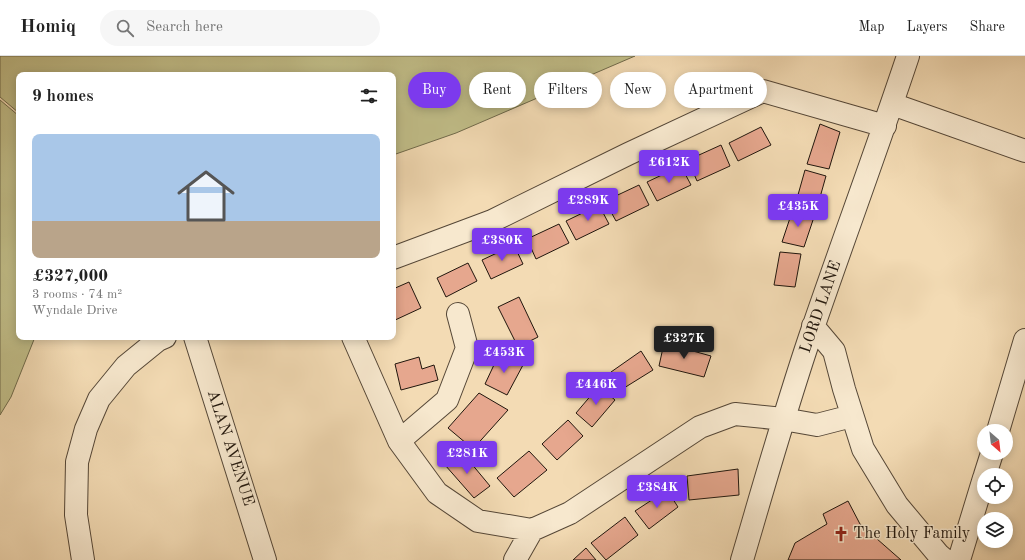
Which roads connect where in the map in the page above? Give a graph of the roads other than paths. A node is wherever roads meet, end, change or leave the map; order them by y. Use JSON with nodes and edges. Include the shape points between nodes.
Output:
{"nodes":[{"id":1,"x":908,"y":56,"type":"edge"},
{"id":2,"x":892,"y":104,"type":"junction"},
{"id":3,"x":885,"y":126,"type":"junction"},
{"id":4,"x":1025,"y":151,"type":"edge"},
{"id":5,"x":396,"y":257,"type":"edge"},
{"id":6,"x":458,"y":314,"type":"dead end"},
{"id":7,"x":814,"y":326,"type":"junction"},
{"id":8,"x":158,"y":340,"type":"edge"},
{"id":9,"x":196,"y":340,"type":"edge"},
{"id":10,"x":354,"y":340,"type":"edge"},
{"id":11,"x":1025,"y":340,"type":"edge"},
{"id":12,"x":1019,"y":387,"type":"edge"},
{"id":13,"x":852,"y":416,"type":"junction"},
{"id":14,"x":784,"y":419,"type":"junction"},
{"id":15,"x":1001,"y":424,"type":"edge"},
{"id":16,"x":399,"y":441,"type":"junction"},
{"id":17,"x":977,"y":499,"type":"edge"},
{"id":18,"x":532,"y":530,"type":"junction"},
{"id":19,"x":83,"y":560,"type":"edge"},
{"id":20,"x":265,"y":560,"type":"edge"},
{"id":21,"x":515,"y":560,"type":"edge"},
{"id":22,"x":742,"y":560,"type":"edge"},
{"id":23,"x":944,"y":560,"type":"edge"},
{"id":24,"x":958,"y":560,"type":"edge"}],
"edges":[{"from":1,"to":2,"type":"street","name":"LORD LANE"},
{"from":2,"to":3,"type":"street","name":"LORD LANE"},
{"from":2,"to":4,"type":"street"},
{"from":3,"to":5,"type":"street","via":[[763,91],[492,220]]},
{"from":3,"to":7,"type":"street","name":"LORD LANE"},
{"from":6,"to":16,"type":"street","via":[[467,348],[447,400]]},
{"from":7,"to":13,"type":"street","via":[[834,351]]},
{"from":7,"to":14,"type":"street","name":"LORD LANE"},
{"from":8,"to":19,"type":"street","via":[[126,366],[98,399],[86,429],[77,462],[76,515]]},
{"from":9,"to":20,"type":"street","name":"ALAN AVENUE"},
{"from":10,"to":16,"type":"street"},
{"from":11,"to":12,"type":"street"},
{"from":12,"to":15,"type":"street"},
{"from":13,"to":14,"type":"street","via":[[817,425]]},
{"from":13,"to":23,"type":"street","via":[[863,449],[897,505]]},
{"from":14,"to":18,"type":"street","via":[[735,414],[700,426],[570,513]]},
{"from":14,"to":22,"type":"street","name":"LORD LANE"},
{"from":16,"to":18,"type":"street","via":[[437,493],[478,520]]},
{"from":17,"to":24,"type":"street"},
{"from":18,"to":21,"type":"street"}]}
